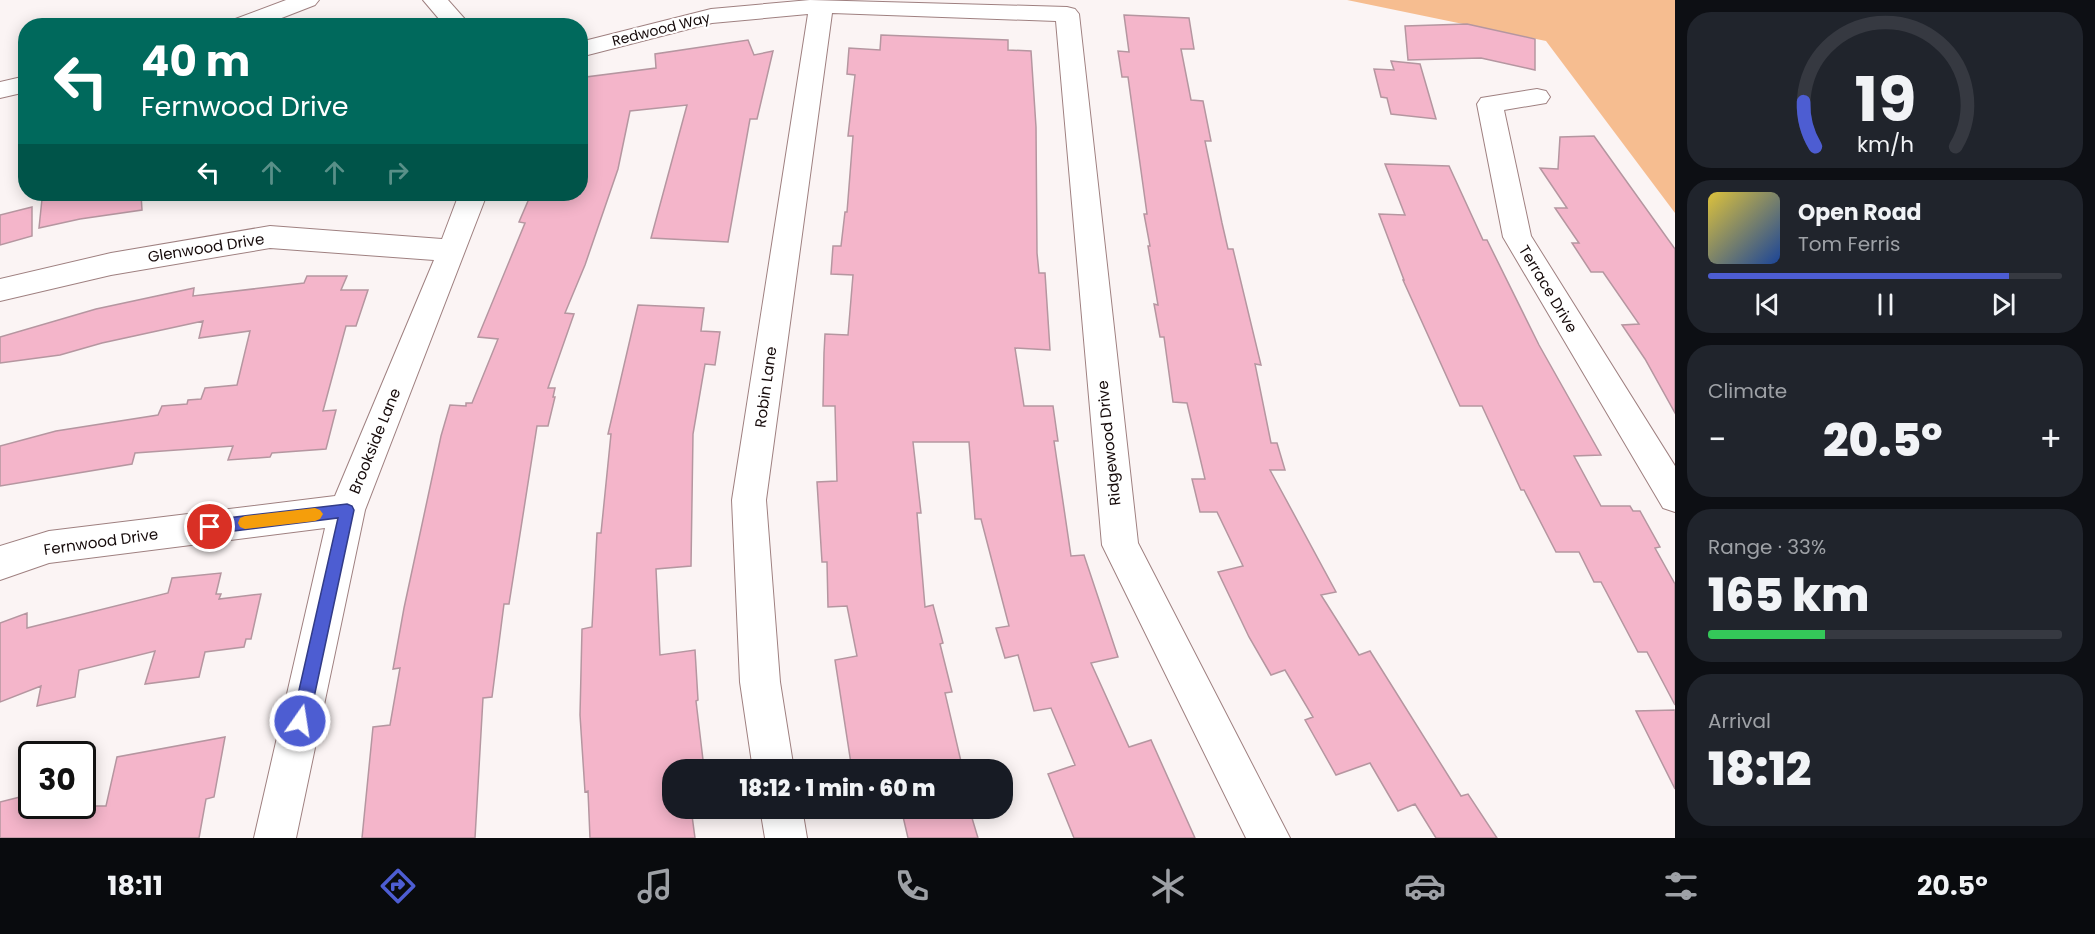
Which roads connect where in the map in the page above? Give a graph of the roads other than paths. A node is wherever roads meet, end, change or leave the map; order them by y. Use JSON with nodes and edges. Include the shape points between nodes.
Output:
{"nodes":[{"id":1,"x":307,"y":0,"type":"edge"},
{"id":2,"x":435,"y":0,"type":"edge"},
{"id":3,"x":821,"y":6,"type":"junction"},
{"id":4,"x":1066,"y":14,"type":"joint"},
{"id":5,"x":259,"y":18,"type":"edge"},
{"id":6,"x":452,"y":18,"type":"edge"},
{"id":7,"x":588,"y":48,"type":"edge"},
{"id":8,"x":18,"y":86,"type":"edge"},
{"id":9,"x":0,"y":90,"type":"edge"},
{"id":10,"x":1537,"y":97,"type":"dead end"},
{"id":11,"x":470,"y":201,"type":"edge"},
{"id":12,"x":452,"y":251,"type":"junction"},
{"id":13,"x":0,"y":290,"type":"edge"},
{"id":14,"x":1675,"y":497,"type":"edge"},
{"id":15,"x":347,"y":510,"type":"junction"},
{"id":16,"x":0,"y":563,"type":"edge"},
{"id":17,"x":772,"y":759,"type":"edge"},
{"id":18,"x":783,"y":819,"type":"edge"},
{"id":19,"x":275,"y":838,"type":"edge"},
{"id":20,"x":786,"y":838,"type":"edge"},
{"id":21,"x":1269,"y":838,"type":"edge"}],
"edges":[{"from":1,"to":5,"type":"street"},
{"from":2,"to":6,"type":"street"},
{"from":3,"to":4,"type":"street","name":"Redwood Way"},
{"from":3,"to":7,"type":"street","name":"Redwood Way","via":[[711,16]]},
{"from":3,"to":17,"type":"street","name":"Robin Lane","via":[[749,500],[760,682]]},
{"from":4,"to":21,"type":"street","name":"Ridgewood Drive","via":[[1119,545]]},
{"from":8,"to":9,"type":"street"},
{"from":10,"to":14,"type":"street","name":"Terrace Drive","via":[[1490,104],[1517,237]]},
{"from":11,"to":12,"type":"street","name":"Brookside Lane"},
{"from":12,"to":13,"type":"street","name":"Glenwood Drive","via":[[270,237],[111,264]]},
{"from":12,"to":15,"type":"street","name":"Brookside Lane"},
{"from":15,"to":16,"type":"street","name":"Fernwood Drive","via":[[49,547]]},
{"from":15,"to":19,"type":"street","name":"Brookside Lane"},
{"from":18,"to":20,"type":"street"}]}
